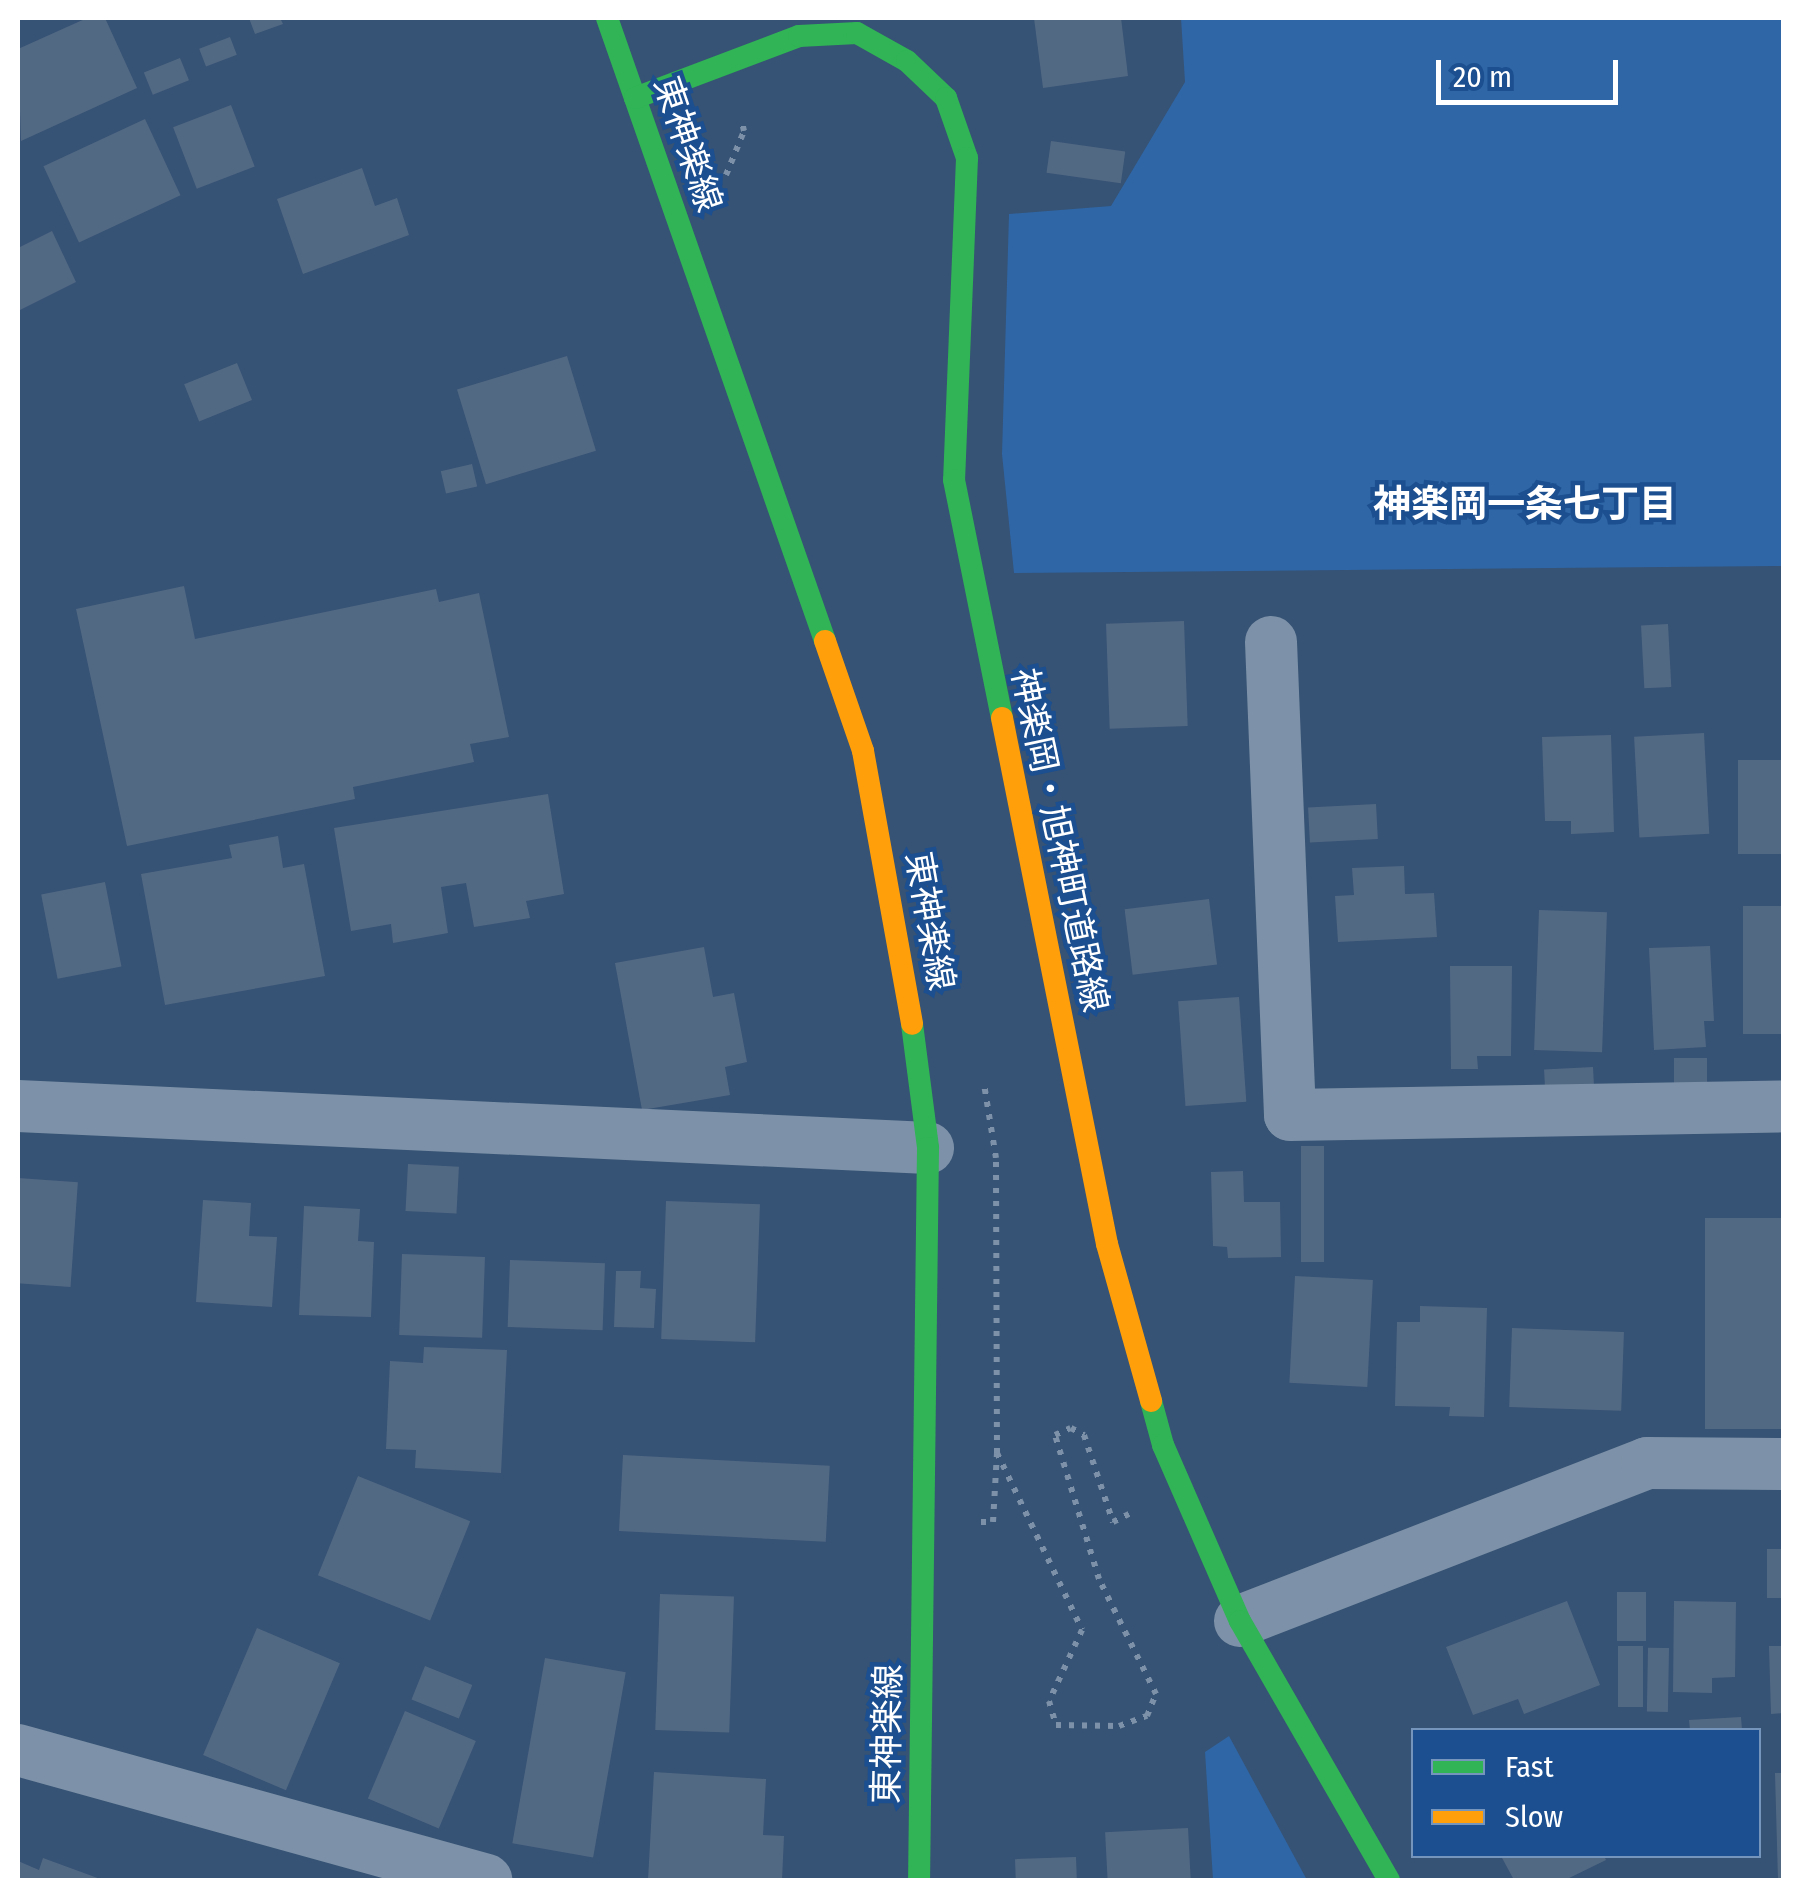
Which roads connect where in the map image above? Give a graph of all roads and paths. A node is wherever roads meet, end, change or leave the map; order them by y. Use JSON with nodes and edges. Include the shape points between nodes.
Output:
{"nodes":[{"id":1,"x":607,"y":18,"type":"edge"},
{"id":2,"x":634,"y":98,"type":"junction"},
{"id":3,"x":1272,"y":642,"type":"dead end"},
{"id":4,"x":18,"y":1106,"type":"edge"},
{"id":5,"x":1784,"y":1106,"type":"edge"},
{"id":6,"x":928,"y":1148,"type":"junction"},
{"id":7,"x":998,"y":1453,"type":"dead end"},
{"id":8,"x":1784,"y":1464,"type":"edge"},
{"id":9,"x":1137,"y":1510,"type":"dead end"},
{"id":10,"x":1240,"y":1621,"type":"junction"},
{"id":11,"x":18,"y":1750,"type":"edge"},
{"id":12,"x":486,"y":1880,"type":"edge"},
{"id":13,"x":920,"y":1880,"type":"edge"},
{"id":14,"x":1389,"y":1880,"type":"edge"}],
"edges":[{"from":1,"to":2,"type":"street","name":"東神楽線"},
{"from":2,"to":6,"type":"street","name":"東神楽線","via":[[863,751],[905,974]]},
{"from":2,"to":10,"type":"street","name":"神楽岡・旭神町道路線","via":[[798,36],[857,33],[907,61],[946,98],[967,158],[954,480],[978,614],[1107,1244],[1162,1445]]},
{"from":3,"to":5,"type":"street","via":[[1290,1114]]},
{"from":4,"to":6,"type":"street"},
{"from":6,"to":13,"type":"street","name":"東神楽線"},
{"from":7,"to":9,"type":"path","via":[[1082,1630],[1049,1701],[1056,1725],[1119,1726],[1147,1716],[1156,1694],[1100,1579],[1055,1435],[1070,1428],[1084,1435],[1112,1522]]},
{"from":8,"to":10,"type":"street","via":[[1647,1463]]},
{"from":10,"to":14,"type":"street","name":"神楽岡・旭神町道路線"},
{"from":11,"to":12,"type":"street"}]}
